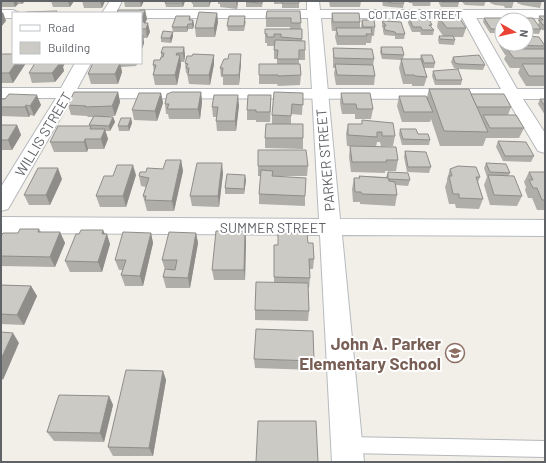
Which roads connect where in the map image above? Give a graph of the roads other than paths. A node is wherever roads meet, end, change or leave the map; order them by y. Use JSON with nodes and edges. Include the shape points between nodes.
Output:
{"nodes":[{"id":1,"x":116,"y":1,"type":"edge"},
{"id":2,"x":313,"y":8,"type":"edge"},
{"id":3,"x":110,"y":12,"type":"edge"},
{"id":4,"x":1,"y":14,"type":"edge"},
{"id":5,"x":12,"y":14,"type":"edge"},
{"id":6,"x":142,"y":14,"type":"edge"},
{"id":7,"x":467,"y":14,"type":"junction"},
{"id":8,"x":545,"y":14,"type":"edge"},
{"id":9,"x":82,"y":64,"type":"edge"},
{"id":10,"x":1,"y":93,"type":"edge"},
{"id":11,"x":67,"y":93,"type":"junction"},
{"id":12,"x":511,"y":93,"type":"junction"},
{"id":13,"x":545,"y":94,"type":"edge"},
{"id":14,"x":320,"y":95,"type":"junction"},
{"id":15,"x":545,"y":147,"type":"edge"},
{"id":16,"x":1,"y":204,"type":"edge"},
{"id":17,"x":1,"y":225,"type":"edge"},
{"id":18,"x":331,"y":228,"type":"junction"},
{"id":19,"x":545,"y":228,"type":"edge"},
{"id":20,"x":545,"y":449,"type":"edge"},
{"id":21,"x":347,"y":453,"type":"edge"}],
"edges":[{"from":1,"to":3,"type":"main road"},
{"from":2,"to":6,"type":"main road","name":"COTTAGE STREET"},
{"from":2,"to":7,"type":"main road","name":"COTTAGE STREET"},
{"from":2,"to":14,"type":"main road","name":"PARKER STREET"},
{"from":4,"to":5,"type":"main road"},
{"from":7,"to":8,"type":"main road","name":"COTTAGE STREET"},
{"from":7,"to":12,"type":"main road"},
{"from":9,"to":11,"type":"main road","name":"WILLIS STREET"},
{"from":10,"to":11,"type":"main road"},
{"from":11,"to":14,"type":"main road"},
{"from":11,"to":16,"type":"main road","name":"WILLIS STREET"},
{"from":12,"to":13,"type":"main road"},
{"from":12,"to":14,"type":"main road"},
{"from":12,"to":15,"type":"main road"},
{"from":14,"to":18,"type":"main road","name":"PARKER STREET"},
{"from":17,"to":18,"type":"main road","name":"SUMMER STREET"},
{"from":18,"to":19,"type":"main road","name":"SUMMER STREET"},
{"from":18,"to":21,"type":"main road","name":"PARKER STREET"},
{"from":20,"to":21,"type":"lane"}]}
